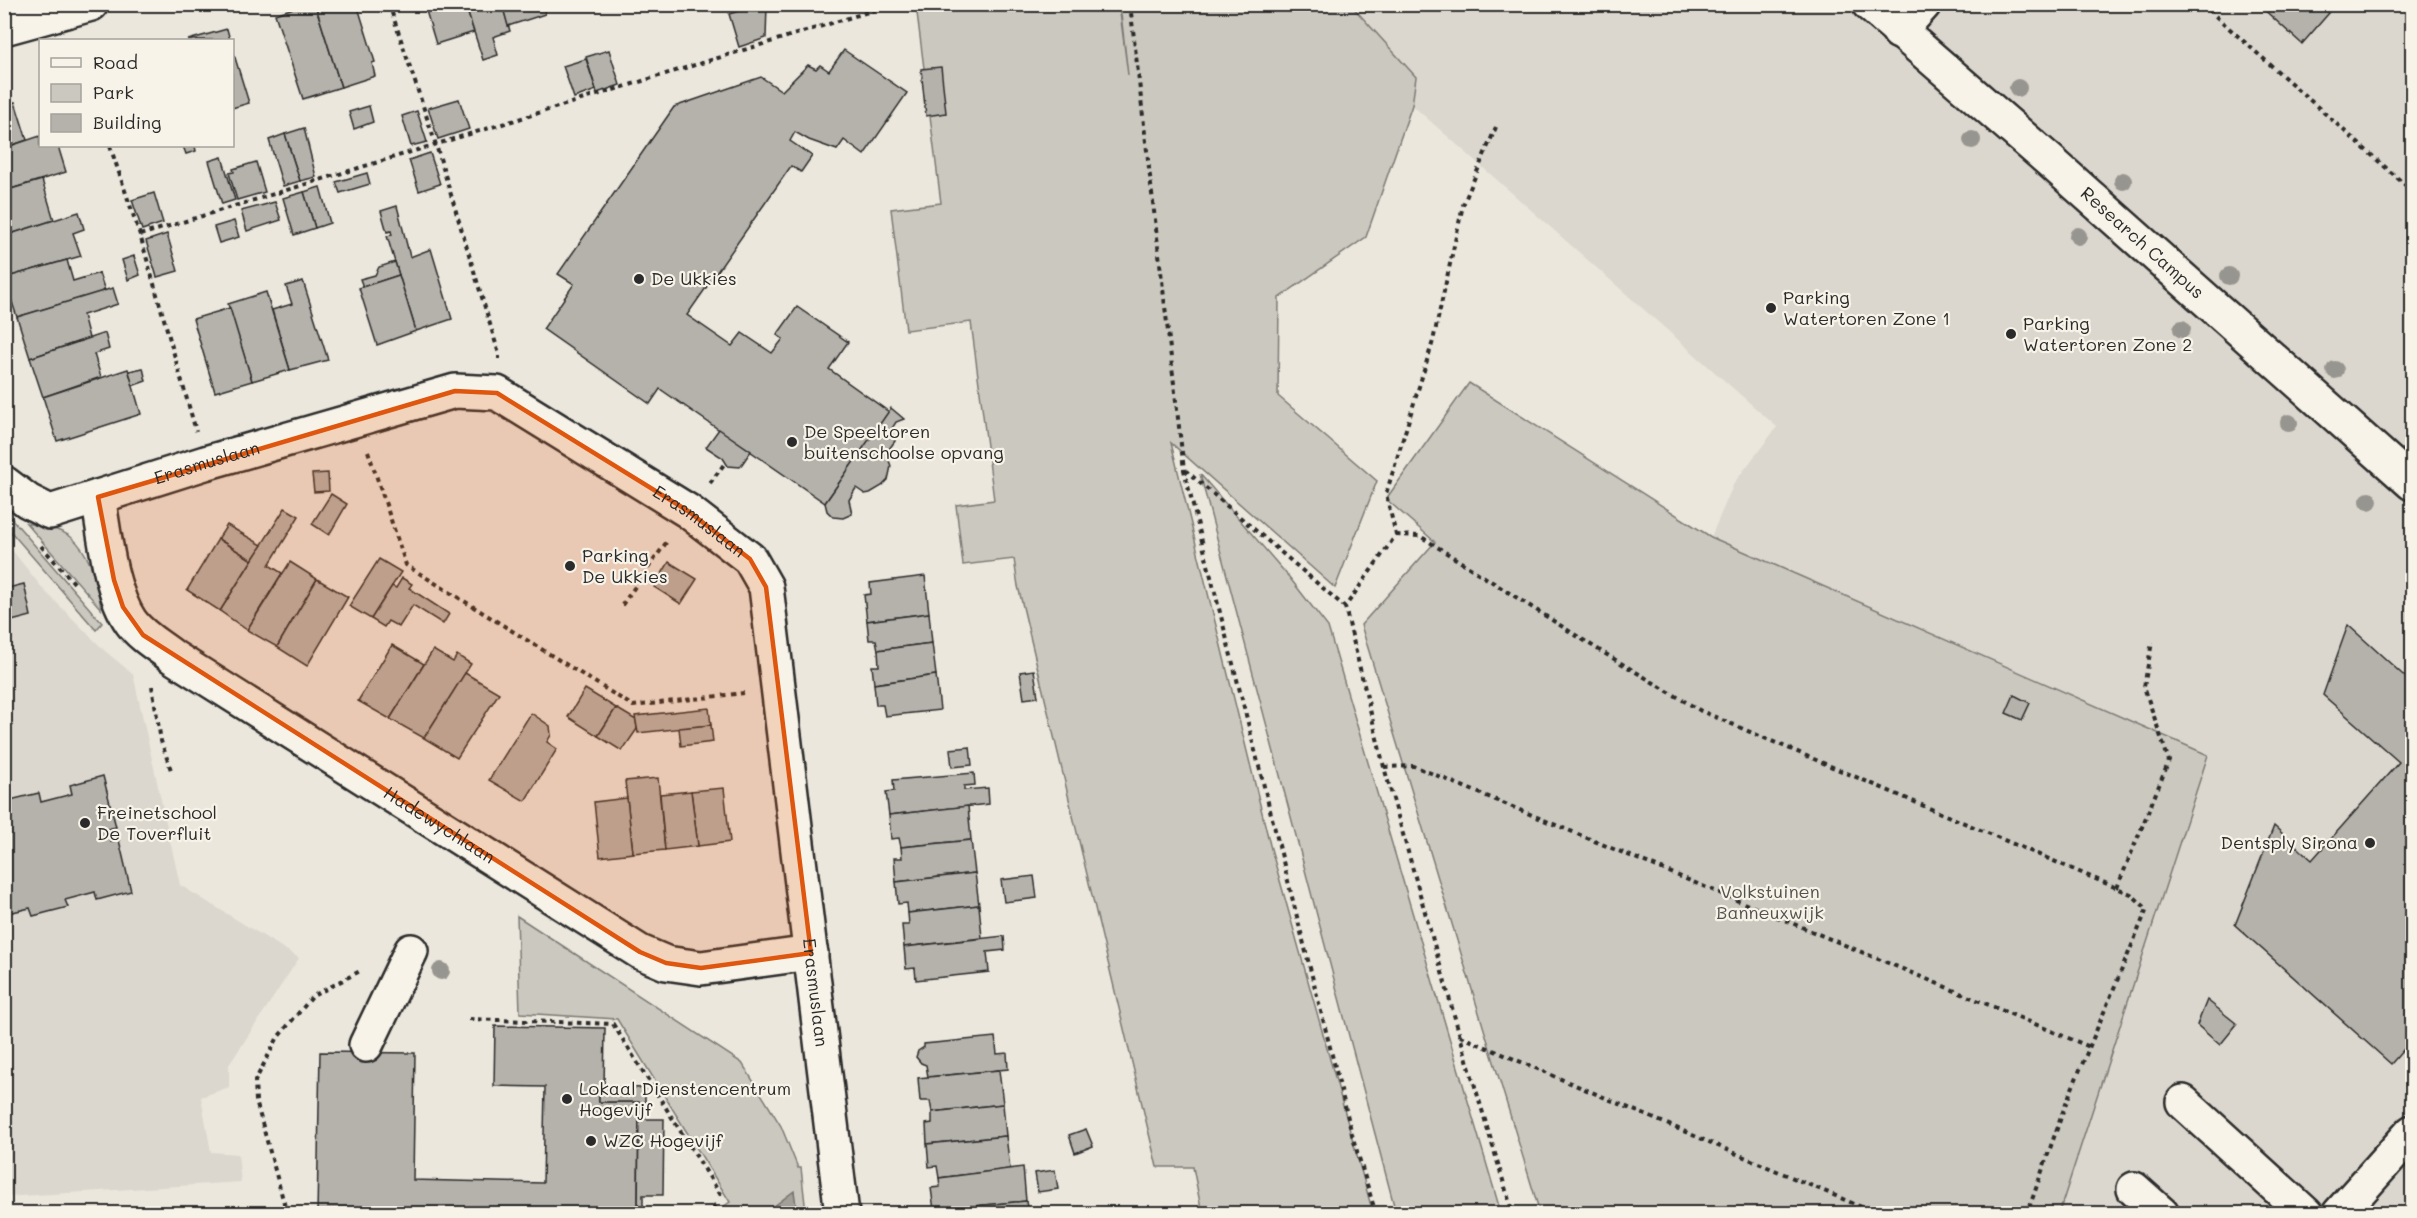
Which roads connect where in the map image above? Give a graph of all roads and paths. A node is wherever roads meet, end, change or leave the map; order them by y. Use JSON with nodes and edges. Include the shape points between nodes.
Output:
{"nodes":[{"id":1,"x":91,"y":4,"type":"edge"},
{"id":2,"x":389,"y":4,"type":"edge"},
{"id":3,"x":894,"y":4,"type":"edge"},
{"id":4,"x":1130,"y":4,"type":"edge"},
{"id":5,"x":1869,"y":4,"type":"edge"},
{"id":6,"x":1924,"y":4,"type":"edge"},
{"id":7,"x":2202,"y":4,"type":"edge"},
{"id":8,"x":4,"y":28,"type":"edge"},
{"id":9,"x":1899,"y":32,"type":"junction"},
{"id":10,"x":1496,"y":127,"type":"dead end"},
{"id":11,"x":436,"y":145,"type":"junction"},
{"id":12,"x":110,"y":147,"type":"edge"},
{"id":13,"x":2412,"y":191,"type":"edge"},
{"id":14,"x":140,"y":234,"type":"junction"},
{"id":15,"x":497,"y":393,"type":"junction"},
{"id":16,"x":357,"y":419,"type":"junction"},
{"id":17,"x":205,"y":464,"type":"junction"},
{"id":18,"x":1184,"y":470,"type":"junction"},
{"id":19,"x":4,"y":483,"type":"edge"},
{"id":20,"x":2412,"y":483,"type":"edge"},
{"id":21,"x":98,"y":498,"type":"junction"},
{"id":22,"x":1396,"y":535,"type":"junction"},
{"id":23,"x":40,"y":546,"type":"dead end"},
{"id":24,"x":79,"y":588,"type":"dead end"},
{"id":25,"x":1345,"y":608,"type":"junction"},
{"id":26,"x":2152,"y":642,"type":"dead end"},
{"id":27,"x":158,"y":646,"type":"junction"},
{"id":28,"x":778,"y":689,"type":"junction"},
{"id":29,"x":1384,"y":767,"type":"junction"},
{"id":30,"x":171,"y":770,"type":"dead end"},
{"id":31,"x":2117,"y":888,"type":"junction"},
{"id":32,"x":411,"y":951,"type":"dead end"},
{"id":33,"x":811,"y":953,"type":"junction"},
{"id":34,"x":366,"y":967,"type":"dead end"},
{"id":35,"x":469,"y":1020,"type":"dead end"},
{"id":36,"x":1460,"y":1036,"type":"junction"},
{"id":37,"x":366,"y":1045,"type":"dead end"},
{"id":38,"x":2090,"y":1047,"type":"junction"},
{"id":39,"x":2183,"y":1102,"type":"dead end"},
{"id":40,"x":2412,"y":1132,"type":"edge"},
{"id":41,"x":2134,"y":1189,"type":"dead end"},
{"id":42,"x":722,"y":1197,"type":"dead end"},
{"id":43,"x":713,"y":1203,"type":"dead end"},
{"id":44,"x":287,"y":1214,"type":"edge"},
{"id":45,"x":717,"y":1214,"type":"edge"},
{"id":46,"x":842,"y":1214,"type":"edge"},
{"id":47,"x":1376,"y":1214,"type":"edge"},
{"id":48,"x":1513,"y":1214,"type":"edge"},
{"id":49,"x":1878,"y":1214,"type":"edge"},
{"id":50,"x":2027,"y":1214,"type":"edge"},
{"id":51,"x":2162,"y":1214,"type":"edge"},
{"id":52,"x":2306,"y":1214,"type":"edge"},
{"id":53,"x":2339,"y":1214,"type":"edge"}],
"edges":[{"from":1,"to":8,"type":"street"},
{"from":2,"to":11,"type":"path"},
{"from":3,"to":11,"type":"path"},
{"from":4,"to":18,"type":"path"},
{"from":5,"to":9,"type":"street","name":"Research Campus"},
{"from":6,"to":9,"type":"street"},
{"from":7,"to":13,"type":"path"},
{"from":9,"to":20,"type":"street","name":"Research Campus"},
{"from":10,"to":22,"type":"path","via":[[1463,205],[1427,362],[1386,494]]},
{"from":11,"to":14,"type":"path"},
{"from":11,"to":15,"type":"path","via":[[499,354]]},
{"from":12,"to":14,"type":"path"},
{"from":14,"to":17,"type":"path"},
{"from":15,"to":16,"type":"street","name":"Erasmuslaan","via":[[455,391]]},
{"from":15,"to":28,"type":"street","name":"Erasmuslaan","via":[[688,511],[750,559],[766,587]]},
{"from":16,"to":17,"type":"street","name":"Erasmuslaan"},
{"from":16,"to":28,"type":"path","via":[[406,566],[633,706]]},
{"from":17,"to":21,"type":"street","name":"Erasmuslaan"},
{"from":18,"to":25,"type":"path"},
{"from":18,"to":47,"type":"path","via":[[1347,1115]]},
{"from":19,"to":21,"type":"street","name":"Erasmuslaan","via":[[50,512]]},
{"from":21,"to":27,"type":"street","name":"Hadewychlaan","via":[[123,607],[143,635]]},
{"from":22,"to":25,"type":"path"},
{"from":22,"to":31,"type":"path","via":[[1420,536],[1701,711]]},
{"from":23,"to":24,"type":"path"},
{"from":25,"to":29,"type":"path"},
{"from":26,"to":31,"type":"path","via":[[2144,687],[2169,761]]},
{"from":27,"to":30,"type":"path","via":[[152,685],[161,741]]},
{"from":27,"to":33,"type":"street","name":"Hadewychlaan","via":[[640,952],[666,963],[701,968]]},
{"from":28,"to":33,"type":"street","name":"Erasmuslaan"},
{"from":29,"to":36,"type":"path"},
{"from":29,"to":38,"type":"path","via":[[1414,766]]},
{"from":31,"to":38,"type":"path","via":[[2131,894],[2147,909]]},
{"from":32,"to":37,"type":"street"},
{"from":33,"to":46,"type":"street","name":"Erasmuslaan"},
{"from":34,"to":44,"type":"path","via":[[313,996],[278,1037],[255,1081],[255,1101]]},
{"from":35,"to":42,"type":"path","via":[[613,1024]]},
{"from":36,"to":48,"type":"path"},
{"from":36,"to":49,"type":"path"},
{"from":38,"to":50,"type":"path"},
{"from":39,"to":52,"type":"street"},
{"from":40,"to":53,"type":"street"},
{"from":41,"to":51,"type":"street"},
{"from":43,"to":45,"type":"path"}]}
